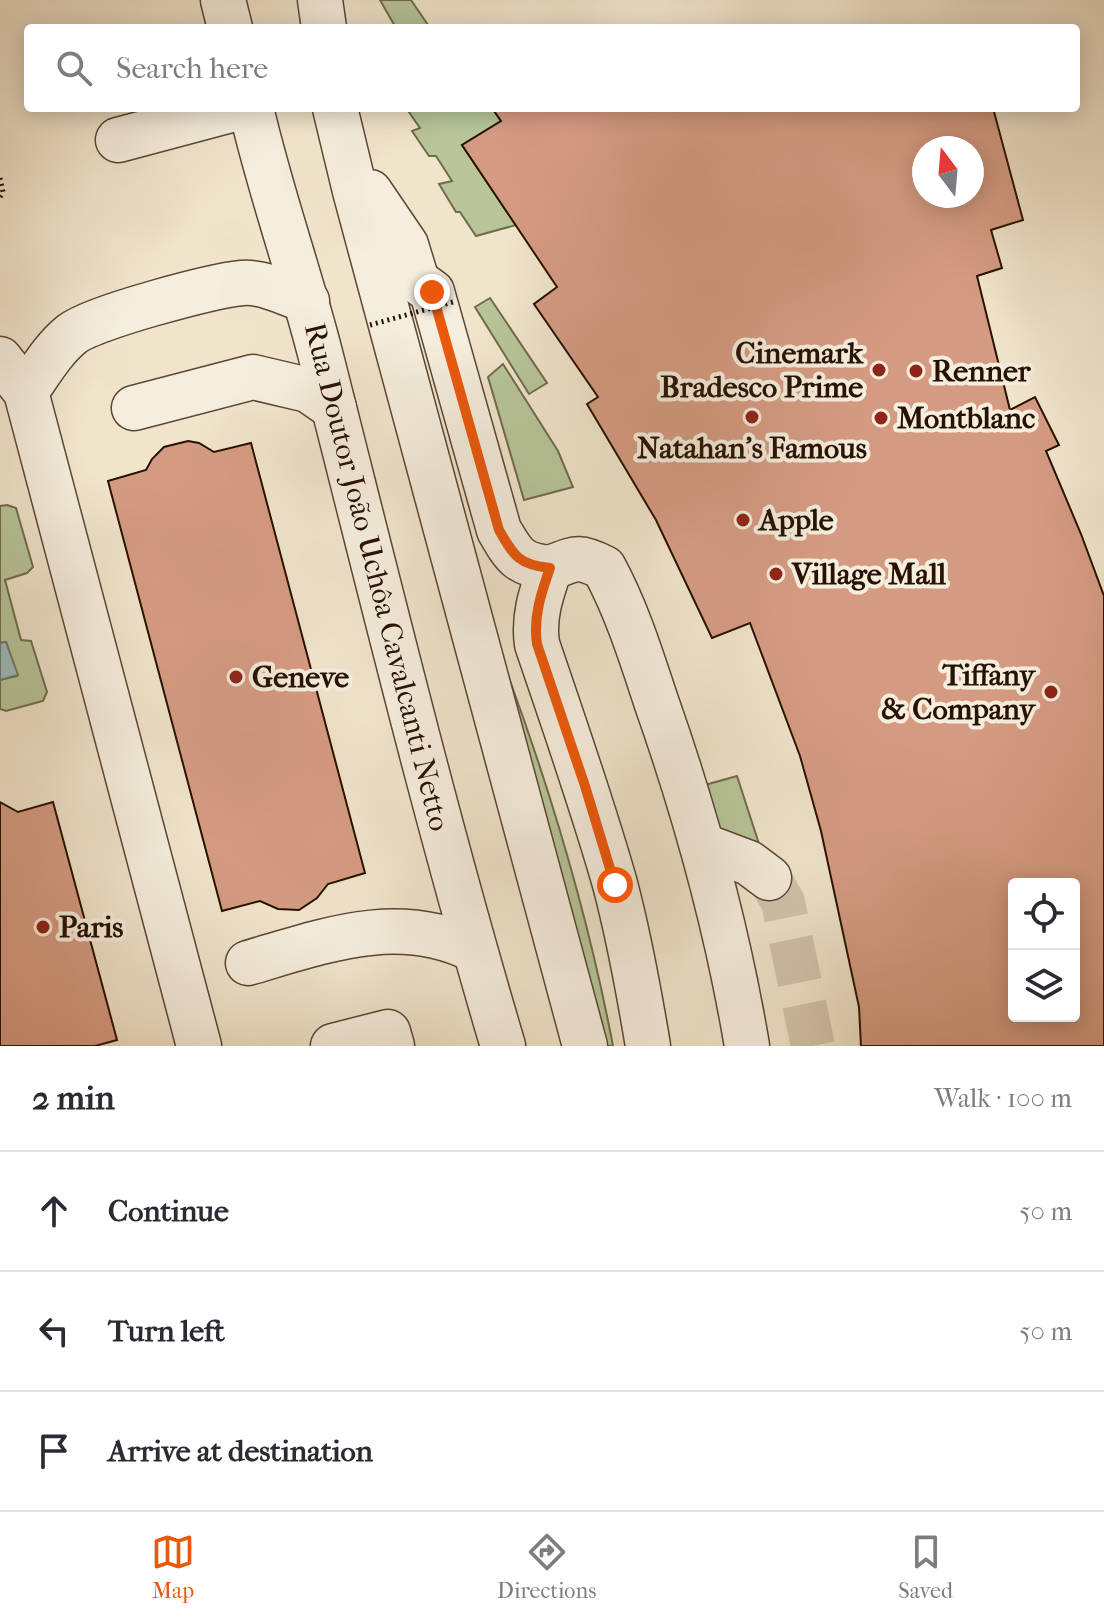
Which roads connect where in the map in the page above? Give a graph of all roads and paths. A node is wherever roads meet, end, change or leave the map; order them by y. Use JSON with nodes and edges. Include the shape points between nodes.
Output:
{"nodes":[{"id":1,"x":223,"y":0,"type":"edge"},
{"id":2,"x":320,"y":0,"type":"edge"},
{"id":3,"x":229,"y":24,"type":"edge"},
{"id":4,"x":323,"y":24,"type":"edge"},
{"id":5,"x":223,"y":112,"type":"edge"},
{"id":6,"x":252,"y":112,"type":"edge"},
{"id":7,"x":336,"y":112,"type":"edge"},
{"id":8,"x":118,"y":140,"type":"dead end"},
{"id":9,"x":0,"y":178,"type":"edge"},
{"id":10,"x":355,"y":191,"type":"junction"},
{"id":11,"x":0,"y":197,"type":"edge"},
{"id":12,"x":307,"y":301,"type":"junction"},
{"id":13,"x":453,"y":302,"type":"dead end"},
{"id":14,"x":370,"y":325,"type":"dead end"},
{"id":15,"x":13,"y":375,"type":"edge"},
{"id":16,"x":134,"y":408,"type":"dead end"},
{"id":17,"x":334,"y":408,"type":"junction"},
{"id":18,"x":550,"y":568,"type":"junction"},
{"id":19,"x":704,"y":846,"type":"junction"},
{"id":20,"x":769,"y":878,"type":"tunnel mouth"},
{"id":21,"x":474,"y":950,"type":"junction"},
{"id":22,"x":248,"y":963,"type":"dead end"},
{"id":23,"x":199,"y":1046,"type":"edge"},
{"id":24,"x":333,"y":1046,"type":"edge"},
{"id":25,"x":392,"y":1046,"type":"edge"},
{"id":26,"x":503,"y":1046,"type":"edge"},
{"id":27,"x":585,"y":1046,"type":"edge"},
{"id":28,"x":648,"y":1046,"type":"edge"},
{"id":29,"x":747,"y":1046,"type":"edge"}],
"edges":[{"from":1,"to":3,"type":"street"},
{"from":2,"to":4,"type":"street"},
{"from":5,"to":8,"type":"street"},
{"from":6,"to":12,"type":"street","name":"Rua Doutor João Uchôa Cavalcanti Netto"},
{"from":7,"to":10,"type":"street"},
{"from":9,"to":11,"type":"path"},
{"from":10,"to":18,"type":"street","via":[[370,192],[406,245],[417,281],[432,292],[499,530],[514,555],[530,566]]},
{"from":10,"to":27,"type":"street"},
{"from":12,"to":15,"type":"street","via":[[245,282],[198,292],[91,323],[55,352]]},
{"from":12,"to":17,"type":"street","name":"Rua Doutor João Uchôa Cavalcanti Netto"},
{"from":13,"to":14,"type":"path","bridge":true},
{"from":15,"to":23,"type":"street"},
{"from":16,"to":17,"type":"street","via":[[253,377],[308,390]]},
{"from":17,"to":21,"type":"street","name":"Rua Doutor João Uchôa Cavalcanti Netto"},
{"from":18,"to":19,"type":"street","via":[[585,558],[604,568],[644,666]]},
{"from":18,"to":28,"type":"street","via":[[536,615],[537,644],[615,885]]},
{"from":19,"to":20,"type":"street","via":[[749,863]]},
{"from":19,"to":29,"type":"street"},
{"from":21,"to":22,"type":"street","via":[[449,937],[413,931],[369,933],[332,938]]},
{"from":21,"to":26,"type":"street","name":"Rua Doutor João Uchôa Cavalcanti Netto"},
{"from":24,"to":25,"type":"street","via":[[388,1032]]}]}
